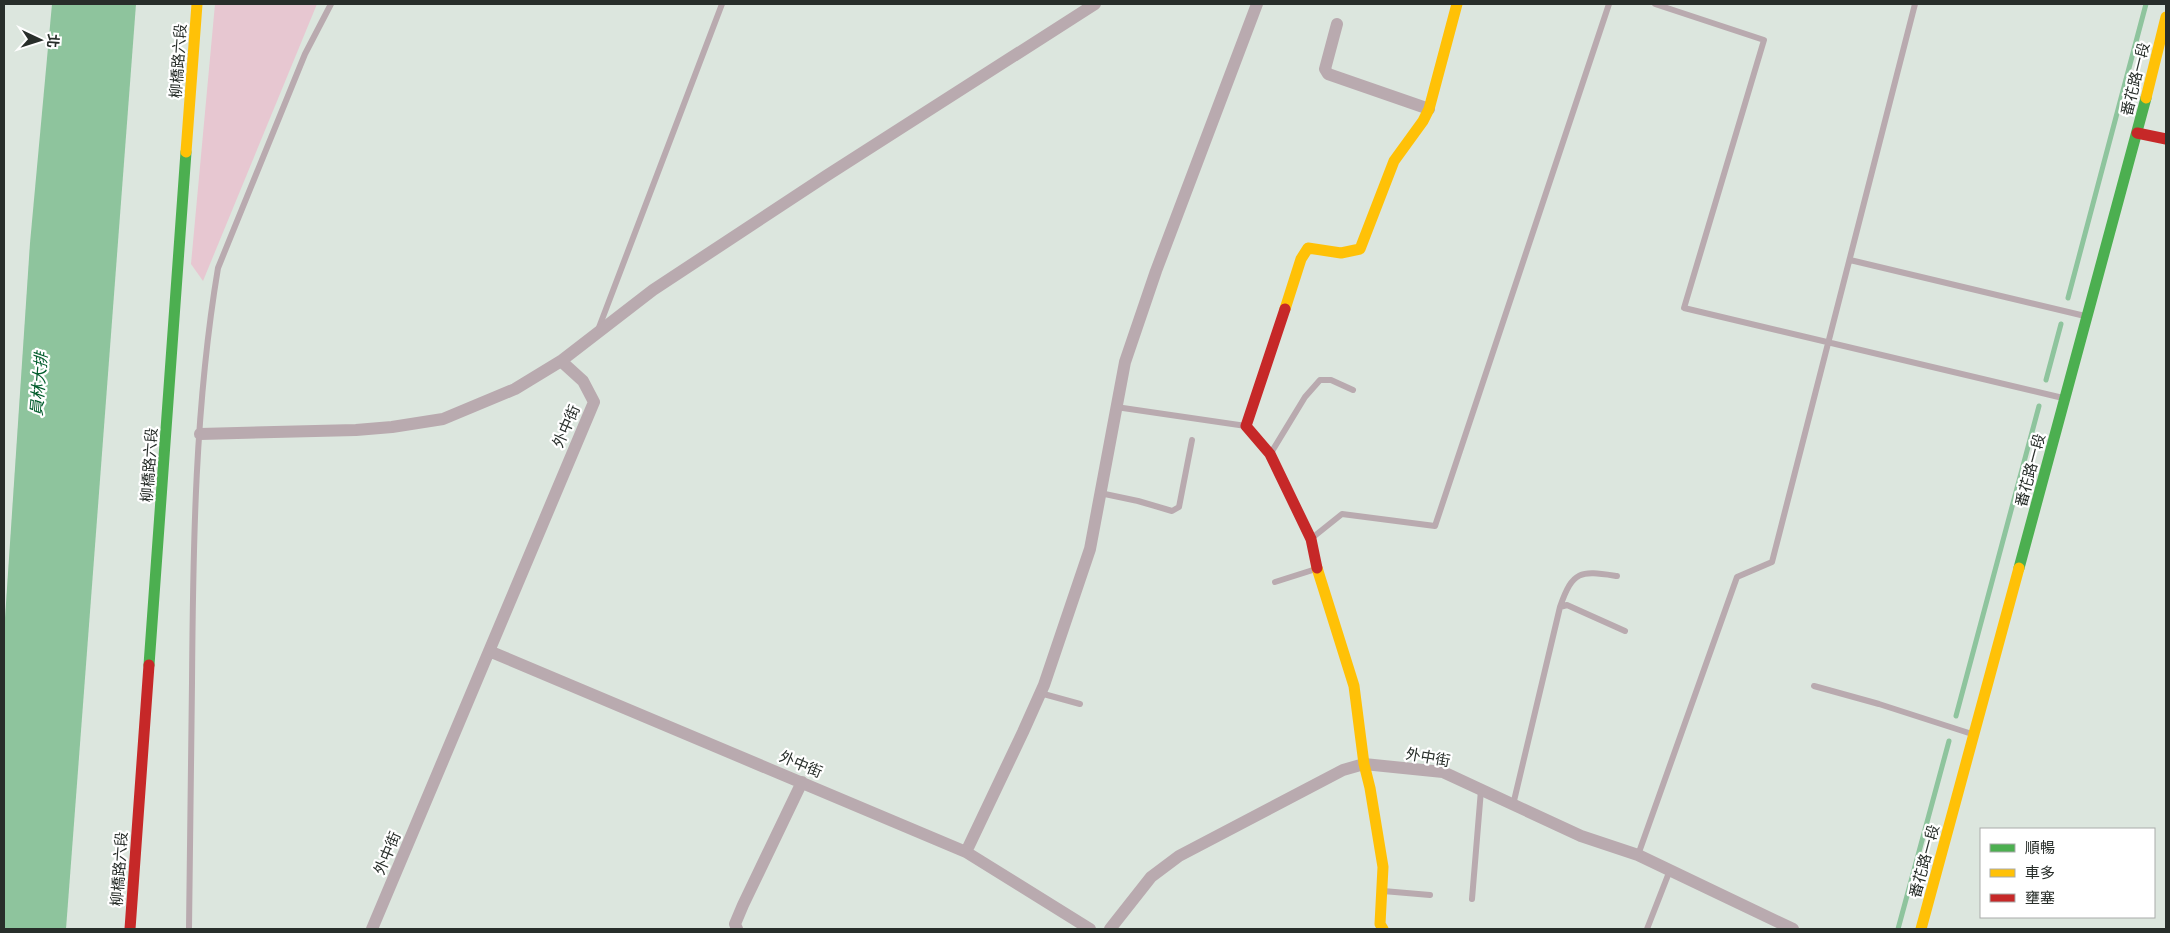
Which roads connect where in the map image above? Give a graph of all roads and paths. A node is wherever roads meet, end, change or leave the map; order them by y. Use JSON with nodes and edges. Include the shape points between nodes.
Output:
{"nodes":[{"id":1,"x":197,"y":4,"type":"edge"},
{"id":2,"x":332,"y":4,"type":"edge"},
{"id":3,"x":722,"y":4,"type":"edge"},
{"id":4,"x":1095,"y":4,"type":"edge"},
{"id":5,"x":1256,"y":4,"type":"edge"},
{"id":6,"x":1457,"y":4,"type":"edge"},
{"id":7,"x":1609,"y":4,"type":"edge"},
{"id":8,"x":1655,"y":4,"type":"edge"},
{"id":9,"x":1916,"y":4,"type":"edge"},
{"id":10,"x":2166,"y":18,"type":"edge"},
{"id":11,"x":1337,"y":24,"type":"dead end"},
{"id":12,"x":1429,"y":108,"type":"junction"},
{"id":13,"x":2137,"y":133,"type":"junction"},
{"id":14,"x":2166,"y":139,"type":"edge"},
{"id":15,"x":1850,"y":260,"type":"junction"},
{"id":16,"x":2086,"y":317,"type":"junction"},
{"id":17,"x":597,"y":333,"type":"junction"},
{"id":18,"x":1829,"y":342,"type":"junction"},
{"id":19,"x":561,"y":360,"type":"junction"},
{"id":20,"x":1353,"y":390,"type":"dead end"},
{"id":21,"x":2064,"y":398,"type":"junction"},
{"id":22,"x":1116,"y":407,"type":"junction"},
{"id":23,"x":1246,"y":426,"type":"junction"},
{"id":24,"x":200,"y":434,"type":"junction"},
{"id":25,"x":1192,"y":440,"type":"dead end"},
{"id":26,"x":1270,"y":454,"type":"junction"},
{"id":27,"x":1099,"y":493,"type":"junction"},
{"id":28,"x":1311,"y":539,"type":"junction"},
{"id":29,"x":1317,"y":568,"type":"junction"},
{"id":30,"x":1617,"y":576,"type":"dead end"},
{"id":31,"x":1275,"y":582,"type":"dead end"},
{"id":32,"x":1560,"y":607,"type":"junction"},
{"id":33,"x":1625,"y":631,"type":"dead end"},
{"id":34,"x":489,"y":651,"type":"junction"},
{"id":35,"x":1814,"y":686,"type":"dead end"},
{"id":36,"x":1040,"y":693,"type":"junction"},
{"id":37,"x":1080,"y":704,"type":"dead end"},
{"id":38,"x":1973,"y":735,"type":"junction"},
{"id":39,"x":1364,"y":764,"type":"junction"},
{"id":40,"x":802,"y":782,"type":"junction"},
{"id":41,"x":1481,"y":790,"type":"junction"},
{"id":42,"x":1513,"y":805,"type":"junction"},
{"id":43,"x":966,"y":852,"type":"junction"},
{"id":44,"x":1638,"y":855,"type":"junction"},
{"id":45,"x":1670,"y":870,"type":"junction"},
{"id":46,"x":1382,"y":891,"type":"junction"},
{"id":47,"x":1430,"y":896,"type":"dead end"},
{"id":48,"x":1472,"y":899,"type":"dead end"},
{"id":49,"x":130,"y":929,"type":"edge"},
{"id":50,"x":189,"y":929,"type":"edge"},
{"id":51,"x":372,"y":929,"type":"edge"},
{"id":52,"x":737,"y":929,"type":"edge"},
{"id":53,"x":1090,"y":929,"type":"edge"},
{"id":54,"x":1110,"y":929,"type":"edge"},
{"id":55,"x":1383,"y":929,"type":"edge"},
{"id":56,"x":1647,"y":929,"type":"edge"},
{"id":57,"x":1792,"y":929,"type":"edge"},
{"id":58,"x":1921,"y":929,"type":"edge"}],
"edges":[{"from":1,"to":49,"type":"main road","name":"柳橋路六段"},
{"from":2,"to":24,"type":"lane","via":[[305,54],[218,268]]},
{"from":3,"to":17,"type":"lane"},
{"from":4,"to":17,"type":"street","via":[[653,290]]},
{"from":5,"to":22,"type":"street","via":[[1156,271],[1125,362]]},
{"from":6,"to":12,"type":"main road"},
{"from":7,"to":28,"type":"lane","via":[[1435,526],[1342,514]]},
{"from":8,"to":18,"type":"lane","via":[[1764,40],[1684,308]]},
{"from":9,"to":15,"type":"lane"},
{"from":10,"to":13,"type":"main road","name":"番花路一段"},
{"from":11,"to":12,"type":"street","via":[[1325,68],[1328,74]]},
{"from":12,"to":23,"type":"main road","via":[[1394,161],[1360,249],[1341,254],[1308,248],[1292,284]]},
{"from":13,"to":14,"type":"main road"},
{"from":13,"to":16,"type":"main road","name":"番花路一段"},
{"from":15,"to":16,"type":"lane"},
{"from":15,"to":18,"type":"lane"},
{"from":16,"to":21,"type":"main road","name":"番花路一段"},
{"from":17,"to":19,"type":"street"},
{"from":18,"to":21,"type":"lane"},
{"from":18,"to":44,"type":"lane","via":[[1772,562],[1737,577]]},
{"from":19,"to":24,"type":"street","via":[[515,388],[443,419],[356,430]]},
{"from":19,"to":34,"type":"street","name":"外中街","via":[[583,381],[594,402]]},
{"from":20,"to":26,"type":"lane","via":[[1331,380],[1320,380],[1305,397]]},
{"from":21,"to":38,"type":"main road","name":"番花路一段"},
{"from":22,"to":23,"type":"lane"},
{"from":22,"to":27,"type":"street"},
{"from":23,"to":26,"type":"main road"},
{"from":24,"to":50,"type":"lane","via":[[193,560]]},
{"from":25,"to":27,"type":"lane","via":[[1179,507],[1172,511]]},
{"from":26,"to":28,"type":"main road"},
{"from":27,"to":36,"type":"street","via":[[1090,549]]},
{"from":28,"to":29,"type":"main road"},
{"from":29,"to":31,"type":"lane"},
{"from":29,"to":39,"type":"main road","via":[[1354,686]]},
{"from":30,"to":32,"type":"lane","via":[[1590,572],[1576,576],[1565,591]]},
{"from":32,"to":33,"type":"lane","via":[[1567,605]]},
{"from":32,"to":42,"type":"lane"},
{"from":34,"to":40,"type":"street","name":"外中街"},
{"from":34,"to":51,"type":"street","name":"外中街"},
{"from":35,"to":38,"type":"lane"},
{"from":36,"to":37,"type":"lane"},
{"from":36,"to":43,"type":"street"},
{"from":38,"to":58,"type":"main road","name":"番花路一段"},
{"from":39,"to":41,"type":"street","name":"外中街","via":[[1443,772]]},
{"from":39,"to":46,"type":"main road","via":[[1383,867]]},
{"from":39,"to":54,"type":"street","name":"外中街","via":[[1343,770],[1180,856],[1151,877]]},
{"from":40,"to":43,"type":"street","name":"外中街"},
{"from":40,"to":52,"type":"street","via":[[743,905],[735,924]]},
{"from":41,"to":42,"type":"street","name":"外中街"},
{"from":41,"to":48,"type":"lane"},
{"from":42,"to":44,"type":"street","name":"外中街","via":[[1581,836]]},
{"from":43,"to":53,"type":"street","name":"外中街"},
{"from":44,"to":45,"type":"street","name":"外中街"},
{"from":45,"to":56,"type":"lane"},
{"from":45,"to":57,"type":"street","name":"外中街"},
{"from":46,"to":47,"type":"lane"},
{"from":46,"to":55,"type":"main road","via":[[1380,924]]}]}
